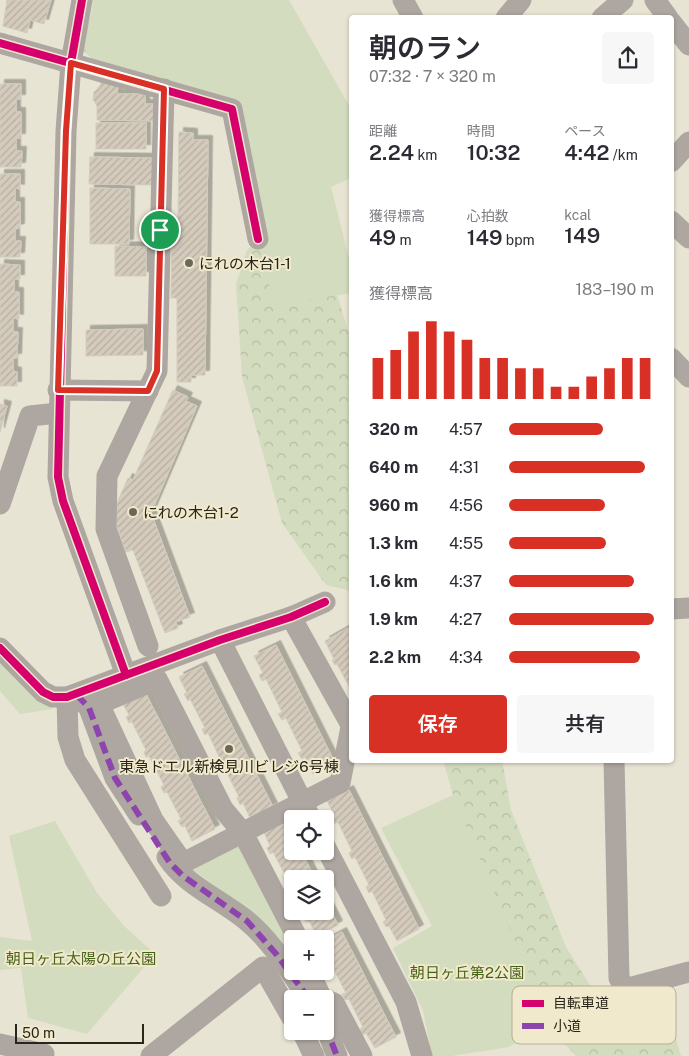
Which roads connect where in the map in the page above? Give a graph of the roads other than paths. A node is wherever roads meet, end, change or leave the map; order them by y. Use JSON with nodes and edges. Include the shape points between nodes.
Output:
{"nodes":[{"id":1,"x":82,"y":0,"type":"edge"},
{"id":2,"x":521,"y":0,"type":"edge"},
{"id":3,"x":623,"y":0,"type":"edge"},
{"id":4,"x":655,"y":0,"type":"edge"},
{"id":5,"x":508,"y":15,"type":"edge"},
{"id":6,"x":606,"y":15,"type":"edge"},
{"id":7,"x":666,"y":15,"type":"edge"},
{"id":8,"x":674,"y":26,"type":"edge"},
{"id":9,"x":0,"y":43,"type":"edge"},
{"id":10,"x":689,"y":46,"type":"edge"},
{"id":11,"x":71,"y":63,"type":"junction"},
{"id":12,"x":164,"y":89,"type":"junction"},
{"id":13,"x":689,"y":142,"type":"edge"},
{"id":14,"x":674,"y":159,"type":"edge"},
{"id":15,"x":674,"y":224,"type":"edge"},
{"id":16,"x":689,"y":238,"type":"edge"},
{"id":17,"x":258,"y":239,"type":"dead end"},
{"id":18,"x":674,"y":361,"type":"edge"},
{"id":19,"x":689,"y":378,"type":"edge"},
{"id":20,"x":58,"y":390,"type":"junction"},
{"id":21,"x":148,"y":391,"type":"junction"},
{"id":22,"x":58,"y":413,"type":"junction"},
{"id":23,"x":0,"y":504,"type":"edge"},
{"id":24,"x":325,"y":602,"type":"dead end"},
{"id":25,"x":689,"y":608,"type":"edge"},
{"id":26,"x":674,"y":609,"type":"edge"},
{"id":27,"x":291,"y":617,"type":"junction"},
{"id":28,"x":220,"y":640,"type":"junction"},
{"id":29,"x":148,"y":646,"type":"dead end"},
{"id":30,"x":0,"y":648,"type":"edge"},
{"id":31,"x":126,"y":674,"type":"junction"},
{"id":32,"x":72,"y":696,"type":"junction"},
{"id":33,"x":349,"y":722,"type":"edge"},
{"id":34,"x":349,"y":736,"type":"edge"},
{"id":35,"x":614,"y":763,"type":"edge"},
{"id":36,"x":307,"y":810,"type":"edge"},
{"id":37,"x":284,"y":819,"type":"edge"},
{"id":38,"x":243,"y":834,"type":"junction"},
{"id":39,"x":332,"y":860,"type":"edge"},
{"id":40,"x":160,"y":896,"type":"dead end"},
{"id":41,"x":293,"y":930,"type":"edge"},
{"id":42,"x":689,"y":972,"type":"edge"},
{"id":43,"x":623,"y":986,"type":"edge"},
{"id":44,"x":636,"y":986,"type":"edge"},
{"id":45,"x":302,"y":990,"type":"edge"},
{"id":46,"x":334,"y":1003,"type":"edge"},
{"id":47,"x":284,"y":1004,"type":"edge"},
{"id":48,"x":306,"y":1040,"type":"edge"},
{"id":49,"x":331,"y":1040,"type":"edge"},
{"id":50,"x":0,"y":1044,"type":"edge"},
{"id":51,"x":44,"y":1054,"type":"dead end"},
{"id":52,"x":151,"y":1056,"type":"edge"},
{"id":53,"x":314,"y":1056,"type":"edge"},
{"id":54,"x":337,"y":1056,"type":"edge"},
{"id":55,"x":362,"y":1056,"type":"edge"},
{"id":56,"x":422,"y":1056,"type":"edge"}],
"edges":[{"from":1,"to":11,"type":"street"},
{"from":2,"to":5,"type":"street"},
{"from":3,"to":6,"type":"street"},
{"from":4,"to":7,"type":"street"},
{"from":8,"to":10,"type":"street"},
{"from":9,"to":11,"type":"street"},
{"from":11,"to":12,"type":"street"},
{"from":11,"to":20,"type":"street"},
{"from":12,"to":17,"type":"street","via":[[232,109]]},
{"from":12,"to":21,"type":"street","via":[[157,371]]},
{"from":13,"to":14,"type":"street"},
{"from":15,"to":16,"type":"street"},
{"from":18,"to":19,"type":"street"},
{"from":20,"to":21,"type":"street"},
{"from":20,"to":22,"type":"street"},
{"from":21,"to":29,"type":"street","via":[[107,476],[106,529]]},
{"from":22,"to":23,"type":"street","via":[[30,416]]},
{"from":22,"to":31,"type":"street","via":[[58,478],[63,501]]},
{"from":24,"to":27,"type":"street"},
{"from":25,"to":26,"type":"street"},
{"from":27,"to":28,"type":"street"},
{"from":27,"to":33,"type":"street"},
{"from":28,"to":31,"type":"street"},
{"from":28,"to":36,"type":"street"},
{"from":30,"to":32,"type":"street","via":[[43,692],[52,697]]},
{"from":31,"to":32,"type":"street"},
{"from":32,"to":40,"type":"street","via":[[68,737],[75,760]]},
{"from":32,"to":45,"type":"street","via":[[88,708],[115,778],[170,863],[183,876],[247,921]]},
{"from":34,"to":36,"type":"street","via":[[340,783]]},
{"from":35,"to":43,"type":"street","via":[[619,978]]},
{"from":37,"to":38,"type":"street"},
{"from":38,"to":38,"type":"street","via":[[183,864],[154,820],[99,704],[157,679],[223,809]]},
{"from":38,"to":41,"type":"street"},
{"from":39,"to":56,"type":"street","via":[[406,1002]]},
{"from":42,"to":44,"type":"street"},
{"from":46,"to":55,"type":"street"},
{"from":47,"to":52,"type":"street","via":[[263,967]]},
{"from":48,"to":53,"type":"street"},
{"from":49,"to":54,"type":"street"},
{"from":50,"to":51,"type":"street"}]}
